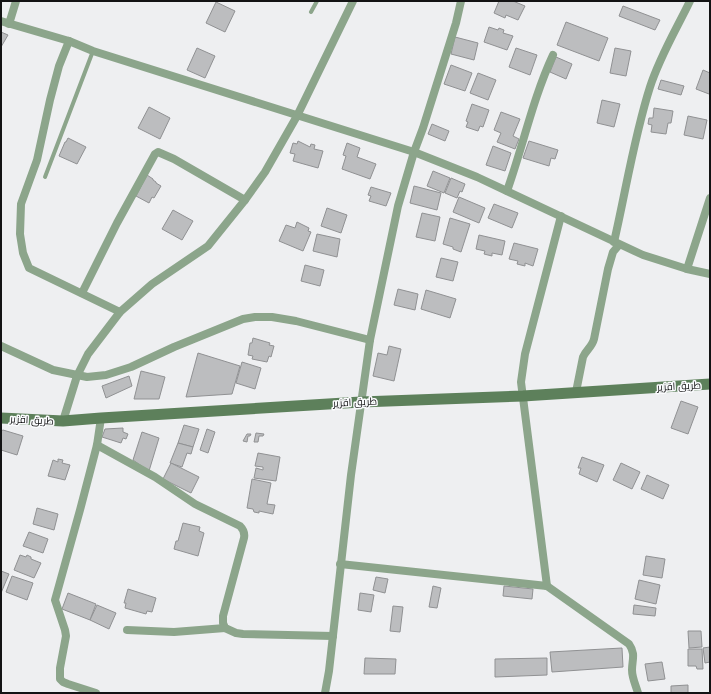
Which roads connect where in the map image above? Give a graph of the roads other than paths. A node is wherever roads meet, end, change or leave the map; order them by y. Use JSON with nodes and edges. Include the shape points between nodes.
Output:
{"nodes":[{"id":1,"x":16,"y":1,"type":"edge"},
{"id":2,"x":317,"y":1,"type":"edge"},
{"id":3,"x":352,"y":1,"type":"edge"},
{"id":4,"x":461,"y":1,"type":"edge"},
{"id":5,"x":690,"y":1,"type":"edge"},
{"id":6,"x":312,"y":12,"type":"dead end"},
{"id":7,"x":5,"y":22,"type":"edge"},
{"id":8,"x":69,"y":41,"type":"junction"},
{"id":9,"x":93,"y":51,"type":"junction"},
{"id":10,"x":553,"y":55,"type":"dead end"},
{"id":11,"x":297,"y":116,"type":"junction"},
{"id":12,"x":414,"y":152,"type":"junction"},
{"id":13,"x":45,"y":177,"type":"dead end"},
{"id":14,"x":507,"y":191,"type":"junction"},
{"id":15,"x":710,"y":198,"type":"edge"},
{"id":16,"x":246,"y":200,"type":"junction"},
{"id":17,"x":561,"y":216,"type":"junction"},
{"id":18,"x":617,"y":243,"type":"junction"},
{"id":19,"x":687,"y":269,"type":"junction"},
{"id":20,"x":710,"y":274,"type":"edge"},
{"id":21,"x":82,"y":293,"type":"junction"},
{"id":22,"x":120,"y":312,"type":"junction"},
{"id":23,"x":370,"y":340,"type":"junction"},
{"id":24,"x":1,"y":346,"type":"edge"},
{"id":25,"x":77,"y":376,"type":"junction"},
{"id":26,"x":710,"y":384,"type":"edge"},
{"id":27,"x":576,"y":392,"type":"junction"},
{"id":28,"x":523,"y":396,"type":"junction"},
{"id":29,"x":360,"y":402,"type":"junction"},
{"id":30,"x":1,"y":418,"type":"edge"},
{"id":31,"x":101,"y":418,"type":"junction"},
{"id":32,"x":63,"y":421,"type":"junction"},
{"id":33,"x":97,"y":445,"type":"junction"},
{"id":34,"x":340,"y":564,"type":"junction"},
{"id":35,"x":547,"y":586,"type":"junction"},
{"id":36,"x":225,"y":628,"type":"junction"},
{"id":37,"x":127,"y":630,"type":"dead end"},
{"id":38,"x":333,"y":636,"type":"junction"},
{"id":39,"x":96,"y":693,"type":"edge"},
{"id":40,"x":325,"y":693,"type":"edge"},
{"id":41,"x":638,"y":693,"type":"edge"}],
"edges":[{"from":1,"to":7,"type":"street"},
{"from":2,"to":6,"type":"lane"},
{"from":3,"to":11,"type":"street"},
{"from":4,"to":12,"type":"street"},
{"from":5,"to":18,"type":"street","via":[[664,51],[650,86],[641,118]]},
{"from":7,"to":8,"type":"street"},
{"from":8,"to":9,"type":"street"},
{"from":8,"to":21,"type":"street","via":[[55,80],[37,160],[21,204],[20,234],[29,268]]},
{"from":9,"to":11,"type":"street"},
{"from":9,"to":13,"type":"lane"},
{"from":10,"to":14,"type":"street","via":[[538,93]]},
{"from":11,"to":12,"type":"street"},
{"from":11,"to":16,"type":"street"},
{"from":12,"to":14,"type":"street"},
{"from":12,"to":23,"type":"street","via":[[398,206]]},
{"from":14,"to":17,"type":"street"},
{"from":15,"to":19,"type":"street"},
{"from":16,"to":21,"type":"street","via":[[158,152],[117,223]]},
{"from":16,"to":22,"type":"street","via":[[208,246],[152,284]]},
{"from":17,"to":18,"type":"street"},
{"from":17,"to":28,"type":"street","via":[[525,354],[521,382]]},
{"from":18,"to":19,"type":"street","via":[[643,255]]},
{"from":18,"to":27,"type":"street","via":[[608,269],[594,339],[585,353]]},
{"from":19,"to":20,"type":"street"},
{"from":21,"to":22,"type":"street"},
{"from":22,"to":25,"type":"street","via":[[88,354]]},
{"from":23,"to":25,"type":"street","via":[[296,321],[256,317],[243,319],[131,367],[106,375]]},
{"from":23,"to":29,"type":"street"},
{"from":24,"to":25,"type":"street","via":[[53,370]]},
{"from":25,"to":32,"type":"street"},
{"from":26,"to":27,"type":"street","name":"طريق اقزير"},
{"from":27,"to":28,"type":"street","name":"طريق اقزير"},
{"from":28,"to":29,"type":"street","name":"طريق اقزير"},
{"from":28,"to":35,"type":"street"},
{"from":29,"to":31,"type":"street","name":"طريق اقزير"},
{"from":29,"to":34,"type":"street"},
{"from":30,"to":32,"type":"street","name":"طريق اقزير"},
{"from":31,"to":32,"type":"street","name":"طريق اقزير"},
{"from":31,"to":33,"type":"street"},
{"from":33,"to":36,"type":"street","via":[[155,477],[195,504],[243,529],[244,538],[223,616]]},
{"from":33,"to":39,"type":"street","via":[[55,600],[66,636],[60,679]]},
{"from":34,"to":35,"type":"street"},
{"from":34,"to":38,"type":"street"},
{"from":35,"to":41,"type":"street","via":[[629,644],[633,650],[632,671]]},
{"from":36,"to":37,"type":"street","via":[[174,632]]},
{"from":36,"to":38,"type":"street","via":[[243,634]]},
{"from":38,"to":40,"type":"street"}]}
